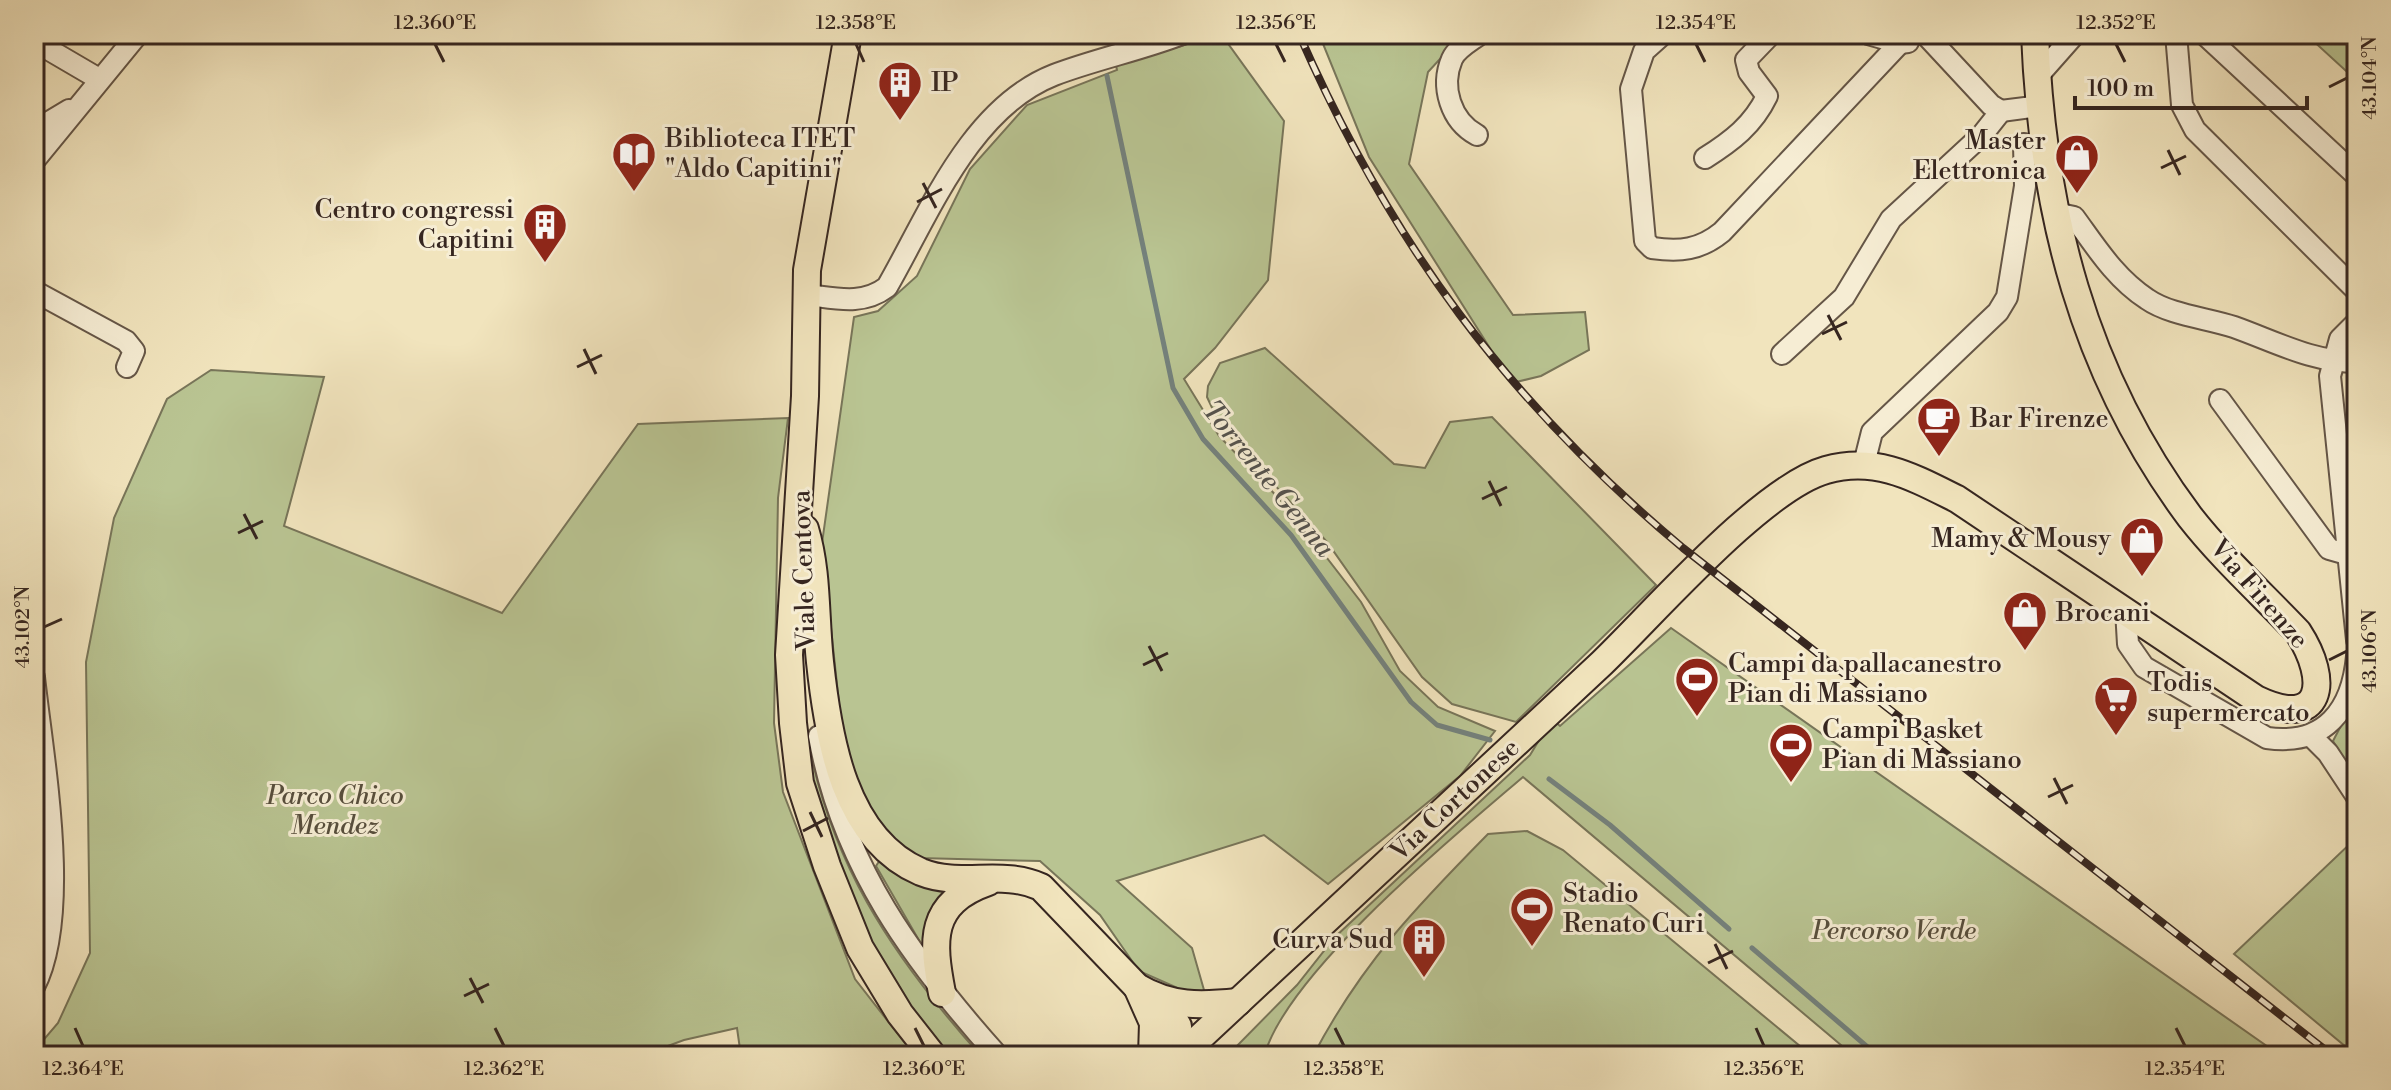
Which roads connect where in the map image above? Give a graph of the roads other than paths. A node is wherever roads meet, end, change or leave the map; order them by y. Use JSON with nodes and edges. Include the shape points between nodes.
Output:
{"nodes":[{"id":1,"x":138,"y":34,"type":"edge"},
{"id":2,"x":848,"y":34,"type":"edge"},
{"id":3,"x":1182,"y":34,"type":"edge"},
{"id":4,"x":1480,"y":34,"type":"edge"},
{"id":5,"x":1663,"y":34,"type":"edge"},
{"id":6,"x":1771,"y":34,"type":"edge"},
{"id":7,"x":1868,"y":34,"type":"edge"},
{"id":8,"x":2035,"y":34,"type":"edge"},
{"id":9,"x":2075,"y":34,"type":"edge"},
{"id":10,"x":2176,"y":34,"type":"edge"},
{"id":11,"x":2204,"y":34,"type":"edge"},
{"id":12,"x":1926,"y":36,"type":"edge"},
{"id":13,"x":34,"y":41,"type":"edge"},
{"id":14,"x":1900,"y":43,"type":"junction"},
{"id":15,"x":2037,"y":77,"type":"junction"},
{"id":16,"x":99,"y":79,"type":"junction"},
{"id":17,"x":2040,"y":106,"type":"junction"},
{"id":18,"x":2001,"y":111,"type":"junction"},
{"id":19,"x":41,"y":129,"type":"edge"},
{"id":20,"x":1477,"y":135,"type":"dead end"},
{"id":21,"x":2024,"y":144,"type":"dead end"},
{"id":22,"x":34,"y":148,"type":"edge"},
{"id":23,"x":1705,"y":158,"type":"dead end"},
{"id":24,"x":34,"y":161,"type":"edge"},
{"id":25,"x":2357,"y":176,"type":"edge"},
{"id":26,"x":2055,"y":213,"type":"junction"},
{"id":27,"x":34,"y":291,"type":"edge"},
{"id":28,"x":2357,"y":291,"type":"edge"},
{"id":29,"x":807,"y":295,"type":"junction"},
{"id":30,"x":2357,"y":322,"type":"edge"},
{"id":31,"x":1782,"y":354,"type":"dead end"},
{"id":32,"x":2333,"y":362,"type":"junction"},
{"id":33,"x":2357,"y":362,"type":"edge"},
{"id":34,"x":127,"y":367,"type":"dead end"},
{"id":35,"x":2220,"y":400,"type":"dead end"},
{"id":36,"x":1864,"y":464,"type":"junction"},
{"id":37,"x":799,"y":510,"type":"junction"},
{"id":38,"x":1726,"y":541,"type":"joint"},
{"id":39,"x":2354,"y":556,"type":"edge"},
{"id":40,"x":2126,"y":610,"type":"junction"},
{"id":41,"x":2357,"y":640,"type":"edge"},
{"id":42,"x":2357,"y":656,"type":"edge"},
{"id":43,"x":34,"y":677,"type":"edge"},
{"id":44,"x":2311,"y":736,"type":"junction"},
{"id":45,"x":2357,"y":797,"type":"edge"},
{"id":46,"x":1007,"y":876,"type":"junction"},
{"id":47,"x":41,"y":944,"type":"edge"},
{"id":48,"x":34,"y":987,"type":"edge"},
{"id":49,"x":1137,"y":987,"type":"junction"},
{"id":50,"x":942,"y":993,"type":"junction"},
{"id":51,"x":1161,"y":1000,"type":"junction"},
{"id":52,"x":1238,"y":1002,"type":"junction"},
{"id":53,"x":1217,"y":1021,"type":"junction"},
{"id":54,"x":933,"y":1056,"type":"edge"},
{"id":55,"x":998,"y":1056,"type":"edge"},
{"id":56,"x":1152,"y":1056,"type":"edge"},
{"id":57,"x":1179,"y":1056,"type":"edge"},
{"id":58,"x":1205,"y":1056,"type":"edge"}],
"edges":[{"from":1,"to":16,"type":"street"},
{"from":2,"to":29,"type":"main road","name":"Viale Centova","via":[[821,179]]},
{"from":3,"to":29,"type":"street","via":[[1052,76],[1017,94],[970,142],[887,287],[852,301]]},
{"from":4,"to":20,"type":"street","via":[[1452,58],[1446,89],[1463,127]]},
{"from":5,"to":14,"type":"street","via":[[1644,51],[1631,89],[1645,241],[1652,248],[1679,252],[1708,244],[1722,232]]},
{"from":6,"to":23,"type":"street","via":[[1746,60],[1767,96],[1758,116]]},
{"from":7,"to":14,"type":"street"},
{"from":8,"to":15,"type":"main road","name":"Via Firenze"},
{"from":9,"to":15,"type":"street"},
{"from":10,"to":28,"type":"street","via":[[2182,105],[2195,130]]},
{"from":11,"to":25,"type":"street"},
{"from":12,"to":14,"type":"street"},
{"from":12,"to":18,"type":"street"},
{"from":13,"to":16,"type":"street"},
{"from":15,"to":17,"type":"main road","name":"Via Firenze"},
{"from":16,"to":19,"type":"street","via":[[79,103]]},
{"from":17,"to":18,"type":"street"},
{"from":17,"to":26,"type":"main road","name":"Via Firenze"},
{"from":18,"to":31,"type":"street","via":[[1891,219],[1844,297]]},
{"from":19,"to":22,"type":"street"},
{"from":19,"to":24,"type":"street"},
{"from":21,"to":36,"type":"street","via":[[2025,186],[2007,297],[1998,312],[1872,432]]},
{"from":26,"to":32,"type":"street","via":[[2074,217],[2120,278],[2150,301]]},
{"from":26,"to":40,"type":"main road","name":"Via Firenze","via":[[2072,287],[2129,421],[2193,520],[2298,632],[2318,668],[2318,688],[2310,703],[2294,710],[2276,709]]},
{"from":27,"to":34,"type":"street","via":[[126,341],[134,351]]},
{"from":29,"to":37,"type":"main road","name":"Viale Centova"},
{"from":30,"to":32,"type":"street","via":[[2340,339]]},
{"from":32,"to":33,"type":"street"},
{"from":32,"to":39,"type":"street","via":[[2330,376]]},
{"from":35,"to":39,"type":"street","via":[[2329,549]]},
{"from":36,"to":38,"type":"main road","name":"Via Firenze","via":[[1799,480]]},
{"from":36,"to":40,"type":"main road","name":"Via Firenze","via":[[1883,465],[1957,499]]},
{"from":37,"to":46,"type":"main road","via":[[814,557],[820,663],[833,735],[845,786],[864,827],[887,853],[922,872],[958,880]]},
{"from":37,"to":50,"type":"street","name":"Viale Centova","via":[[809,673],[842,825],[876,899]]},
{"from":37,"to":54,"type":"main road","via":[[789,655],[800,783],[860,948]]},
{"from":38,"to":52,"type":"main road","name":"Via Cortonese"},
{"from":39,"to":41,"type":"street"},
{"from":40,"to":44,"type":"street","via":[[2128,644],[2144,667],[2267,738]]},
{"from":42,"to":44,"type":"street","via":[[2348,699]]},
{"from":43,"to":47,"type":"street","via":[[49,827],[52,923]]},
{"from":44,"to":45,"type":"street"},
{"from":46,"to":49,"type":"main road","via":[[1041,887]]},
{"from":46,"to":50,"type":"main road","via":[[963,894],[935,928]]},
{"from":47,"to":48,"type":"street"},
{"from":49,"to":51,"type":"main road"},
{"from":49,"to":56,"type":"main road","via":[[1153,1023]]},
{"from":50,"to":55,"type":"street","name":"Viale Centova"},
{"from":51,"to":52,"type":"main road","via":[[1182,1005]]},
{"from":51,"to":57,"type":"main road","via":[[1178,1026]]},
{"from":52,"to":53,"type":"main road","name":"Via Cortonese"},
{"from":53,"to":57,"type":"main road","name":"Via Cortonese"},
{"from":53,"to":58,"type":"main road"}]}
